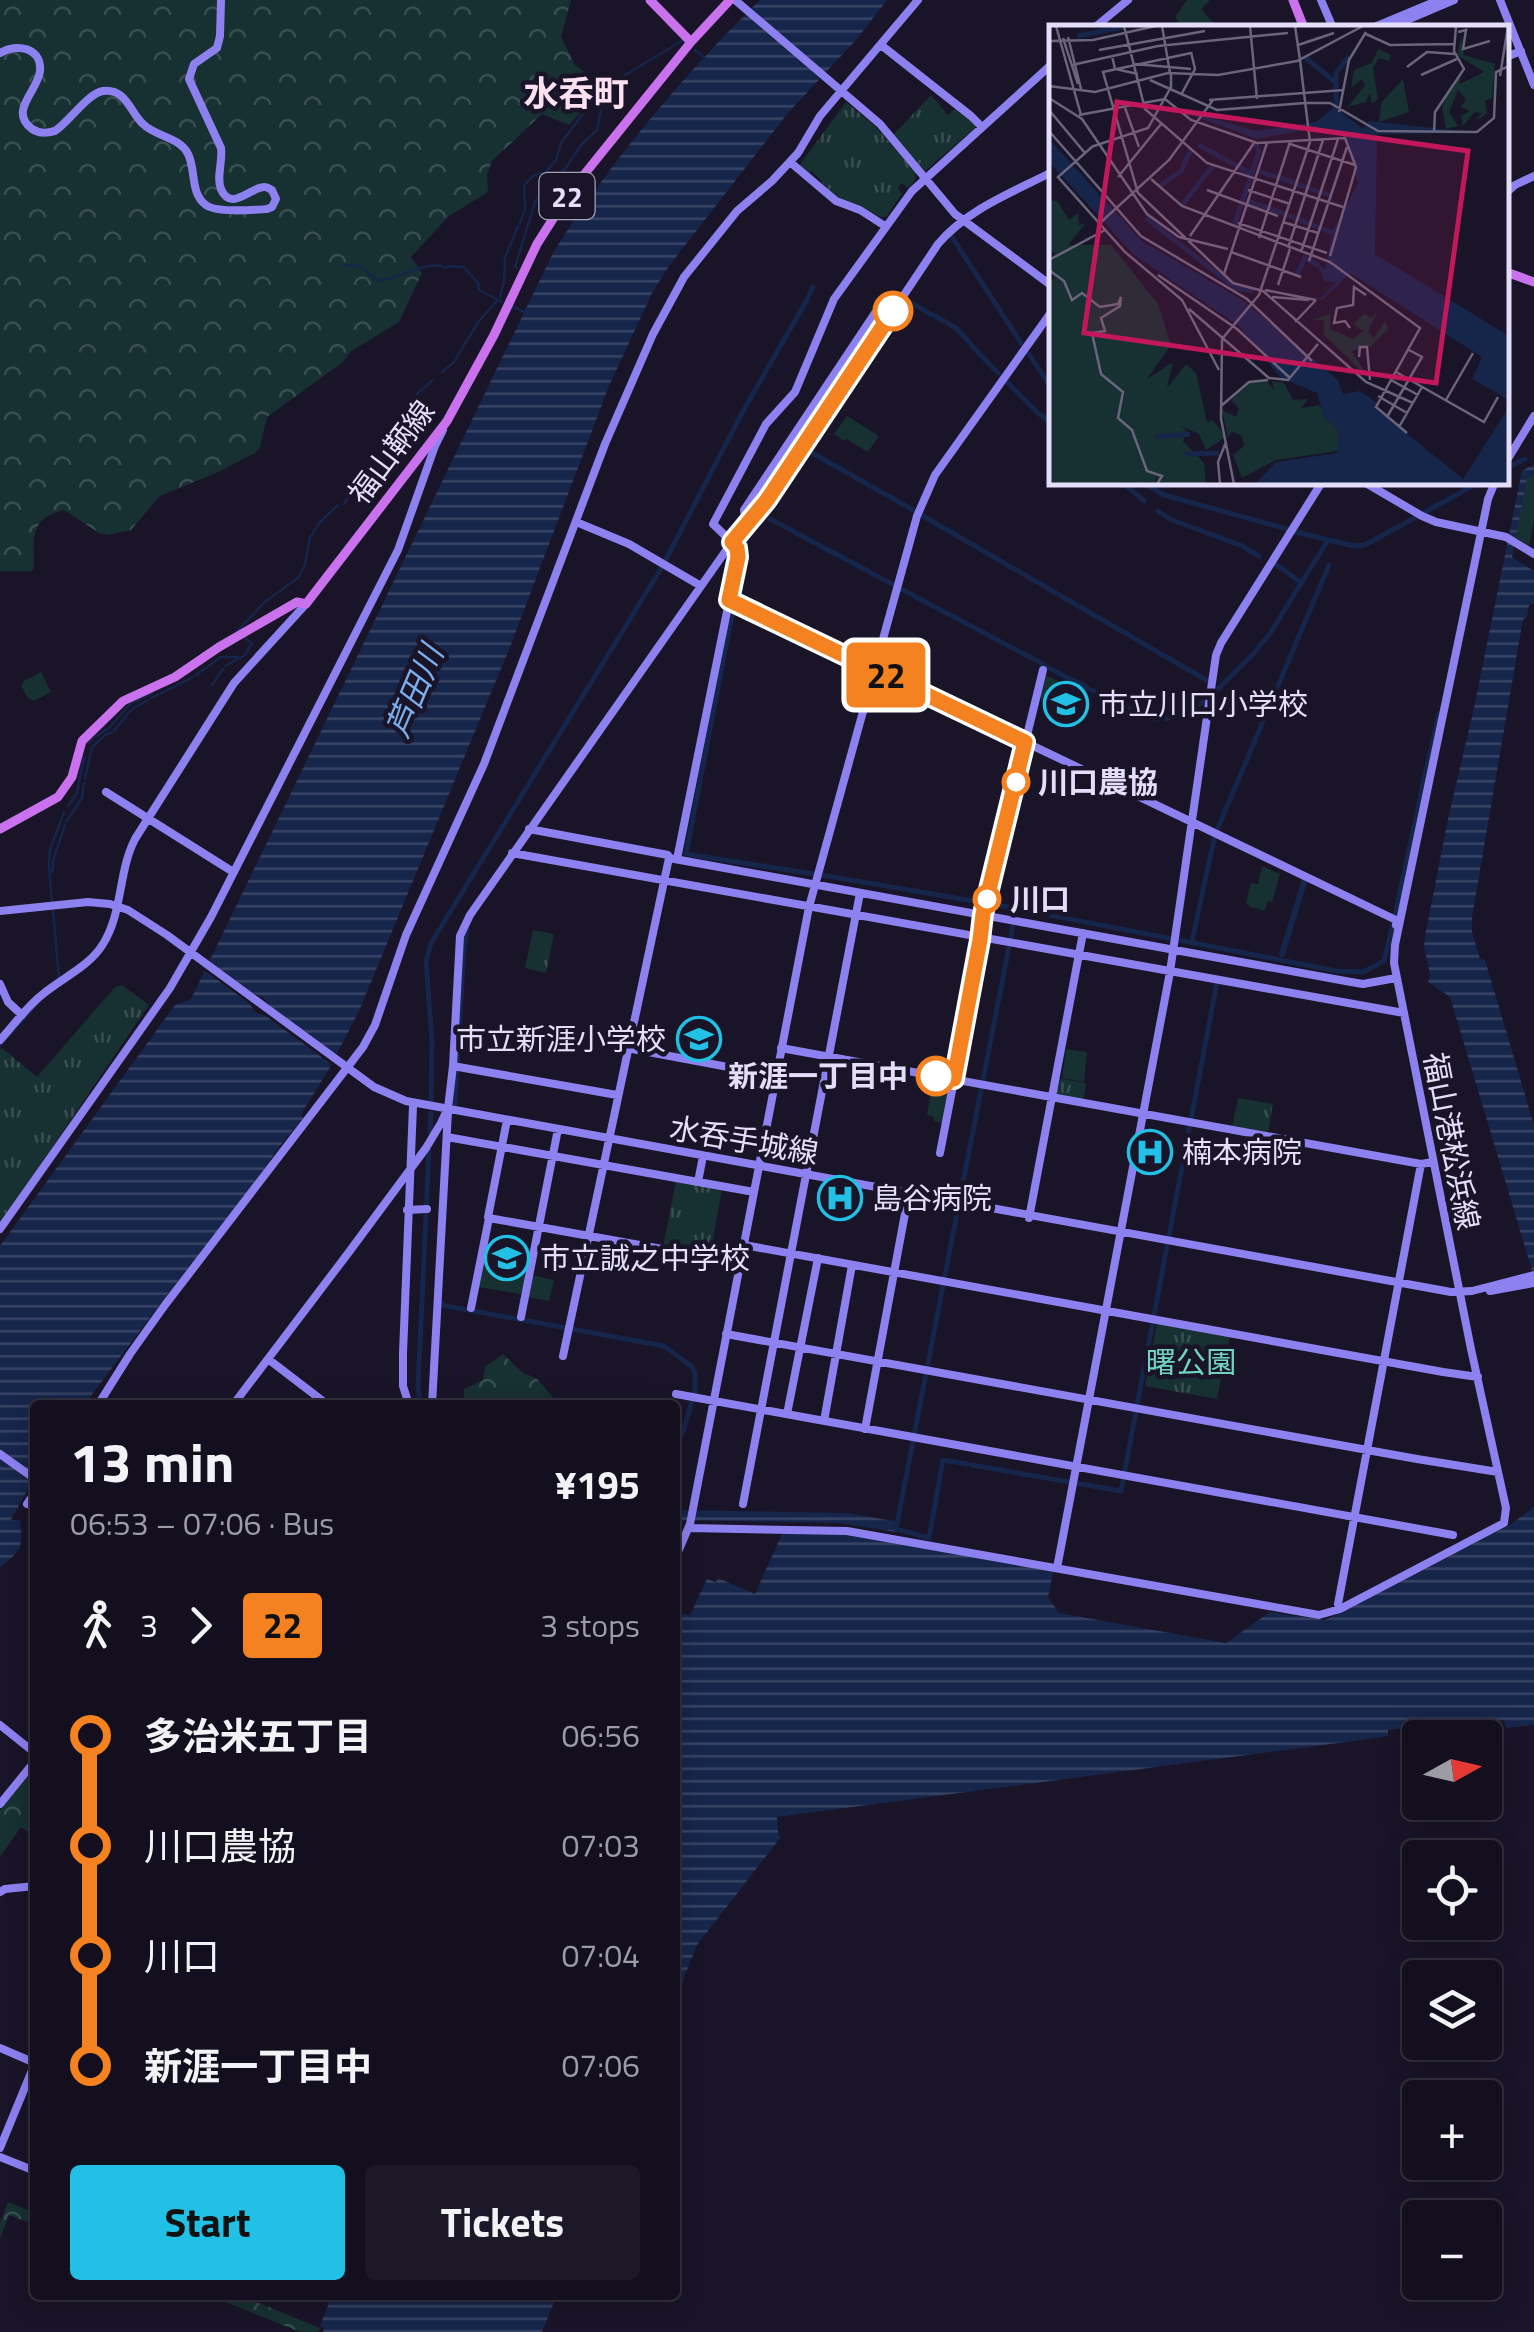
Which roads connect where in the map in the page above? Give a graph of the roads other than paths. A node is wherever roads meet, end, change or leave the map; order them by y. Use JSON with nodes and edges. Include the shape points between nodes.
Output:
{"nodes":[{"id":1,"x":221,"y":0,"type":"edge"},
{"id":2,"x":650,"y":0,"type":"edge"},
{"id":3,"x":918,"y":0,"type":"edge"},
{"id":4,"x":1128,"y":0,"type":"edge"},
{"id":5,"x":1293,"y":0,"type":"edge"},
{"id":6,"x":1321,"y":0,"type":"edge"},
{"id":7,"x":1438,"y":0,"type":"edge"},
{"id":8,"x":1454,"y":0,"type":"edge"},
{"id":9,"x":1500,"y":0,"type":"edge"},
{"id":10,"x":734,"y":1,"type":"edge"},
{"id":11,"x":1098,"y":25,"type":"edge"},
{"id":12,"x":1303,"y":25,"type":"edge"},
{"id":13,"x":1332,"y":25,"type":"edge"},
{"id":14,"x":1379,"y":25,"type":"edge"},
{"id":15,"x":1395,"y":25,"type":"edge"},
{"id":16,"x":691,"y":42,"type":"junction"},
{"id":17,"x":882,"y":45,"type":"junction"},
{"id":18,"x":1521,"y":51,"type":"junction"},
{"id":19,"x":0,"y":52,"type":"edge"},
{"id":20,"x":1509,"y":55,"type":"edge"},
{"id":21,"x":1049,"y":69,"type":"edge"},
{"id":22,"x":1534,"y":85,"type":"edge"},
{"id":23,"x":840,"y":91,"type":"junction"},
{"id":24,"x":982,"y":127,"type":"junction"},
{"id":25,"x":790,"y":162,"type":"junction"},
{"id":26,"x":1049,"y":176,"type":"edge"},
{"id":27,"x":1534,"y":176,"type":"edge"},
{"id":28,"x":925,"y":178,"type":"junction"},
{"id":29,"x":1509,"y":190,"type":"edge"},
{"id":30,"x":963,"y":220,"type":"junction"},
{"id":31,"x":885,"y":226,"type":"junction"},
{"id":32,"x":1509,"y":273,"type":"edge"},
{"id":33,"x":1534,"y":282,"type":"edge"},
{"id":34,"x":1049,"y":284,"type":"edge"},
{"id":35,"x":875,"y":313,"type":"dead end"},
{"id":36,"x":1049,"y":314,"type":"edge"},
{"id":37,"x":1534,"y":416,"type":"edge"},
{"id":38,"x":447,"y":421,"type":"junction"},
{"id":39,"x":1509,"y":457,"type":"edge"},
{"id":40,"x":1320,"y":485,"type":"edge"},
{"id":41,"x":1369,"y":485,"type":"edge"},
{"id":42,"x":1494,"y":485,"type":"edge"},
{"id":43,"x":750,"y":521,"type":"junction"},
{"id":44,"x":582,"y":524,"type":"dead end"},
{"id":45,"x":1481,"y":532,"type":"junction"},
{"id":46,"x":732,"y":542,"type":"junction"},
{"id":47,"x":1534,"y":554,"type":"edge"},
{"id":48,"x":701,"y":586,"type":"junction"},
{"id":49,"x":729,"y":600,"type":"junction"},
{"id":50,"x":306,"y":604,"type":"junction"},
{"id":51,"x":875,"y":670,"type":"junction"},
{"id":52,"x":1043,"y":670,"type":"dead end"},
{"id":53,"x":1025,"y":742,"type":"junction"},
{"id":54,"x":106,"y":792,"type":"dead end"},
{"id":55,"x":148,"y":818,"type":"junction"},
{"id":56,"x":1192,"y":822,"type":"junction"},
{"id":57,"x":0,"y":829,"type":"edge"},
{"id":58,"x":529,"y":829,"type":"junction"},
{"id":59,"x":512,"y":853,"type":"junction"},
{"id":60,"x":673,"y":858,"type":"junction"},
{"id":61,"x":230,"y":870,"type":"dead end"},
{"id":62,"x":662,"y":880,"type":"junction"},
{"id":63,"x":815,"y":884,"type":"junction"},
{"id":64,"x":860,"y":893,"type":"junction"},
{"id":65,"x":808,"y":906,"type":"junction"},
{"id":66,"x":1403,"y":907,"type":"junction"},
{"id":67,"x":116,"y":908,"type":"junction"},
{"id":68,"x":985,"y":908,"type":"junction"},
{"id":69,"x":0,"y":913,"type":"edge"},
{"id":70,"x":856,"y":915,"type":"junction"},
{"id":71,"x":1396,"y":920,"type":"junction"},
{"id":72,"x":1082,"y":933,"type":"junction"},
{"id":73,"x":980,"y":937,"type":"junction"},
{"id":74,"x":1175,"y":942,"type":"junction"},
{"id":75,"x":1395,"y":945,"type":"junction"},
{"id":76,"x":1079,"y":955,"type":"junction"},
{"id":77,"x":191,"y":956,"type":"junction"},
{"id":78,"x":1170,"y":972,"type":"junction"},
{"id":79,"x":1396,"y":978,"type":"junction"},
{"id":80,"x":0,"y":984,"type":"edge"},
{"id":81,"x":1404,"y":1013,"type":"junction"},
{"id":82,"x":22,"y":1016,"type":"junction"},
{"id":83,"x":0,"y":1040,"type":"edge"},
{"id":84,"x":627,"y":1048,"type":"junction"},
{"id":85,"x":781,"y":1048,"type":"junction"},
{"id":86,"x":829,"y":1057,"type":"junction"},
{"id":87,"x":453,"y":1066,"type":"junction"},
{"id":88,"x":346,"y":1068,"type":"junction"},
{"id":89,"x":776,"y":1076,"type":"junction"},
{"id":90,"x":954,"y":1079,"type":"junction"},
{"id":91,"x":617,"y":1095,"type":"junction"},
{"id":92,"x":1052,"y":1098,"type":"junction"},
{"id":93,"x":413,"y":1106,"type":"junction"},
{"id":94,"x":447,"y":1111,"type":"junction"},
{"id":95,"x":1143,"y":1114,"type":"junction"},
{"id":96,"x":506,"y":1121,"type":"junction"},
{"id":97,"x":557,"y":1130,"type":"junction"},
{"id":98,"x":447,"y":1137,"type":"junction"},
{"id":99,"x":608,"y":1140,"type":"junction"},
{"id":100,"x":501,"y":1147,"type":"junction"},
{"id":101,"x":940,"y":1153,"type":"dead end"},
{"id":102,"x":552,"y":1156,"type":"junction"},
{"id":103,"x":703,"y":1157,"type":"junction"},
{"id":104,"x":1433,"y":1162,"type":"junction"},
{"id":105,"x":1421,"y":1164,"type":"junction"},
{"id":106,"x":603,"y":1166,"type":"junction"},
{"id":107,"x":759,"y":1167,"type":"junction"},
{"id":108,"x":410,"y":1169,"type":"junction"},
{"id":109,"x":806,"y":1175,"type":"junction"},
{"id":110,"x":698,"y":1182,"type":"junction"},
{"id":111,"x":754,"y":1192,"type":"junction"},
{"id":112,"x":909,"y":1194,"type":"junction"},
{"id":113,"x":426,"y":1209,"type":"dead end"},
{"id":114,"x":407,"y":1210,"type":"junction"},
{"id":115,"x":1029,"y":1216,"type":"junction"},
{"id":116,"x":488,"y":1217,"type":"dead end"},
{"id":117,"x":539,"y":1227,"type":"junction"},
{"id":118,"x":0,"y":1229,"type":"edge"},
{"id":119,"x":1120,"y":1233,"type":"junction"},
{"id":120,"x":588,"y":1236,"type":"junction"},
{"id":121,"x":744,"y":1245,"type":"junction"},
{"id":122,"x":790,"y":1254,"type":"junction"},
{"id":123,"x":818,"y":1258,"type":"junction"},
{"id":124,"x":740,"y":1263,"type":"junction"},
{"id":125,"x":852,"y":1265,"type":"junction"},
{"id":126,"x":894,"y":1272,"type":"junction"},
{"id":127,"x":1534,"y":1274,"type":"edge"},
{"id":128,"x":1399,"y":1283,"type":"junction"},
{"id":129,"x":1534,"y":1283,"type":"edge"},
{"id":130,"x":1500,"y":1287,"type":"junction"},
{"id":131,"x":1460,"y":1295,"type":"junction"},
{"id":132,"x":471,"y":1308,"type":"dead end"},
{"id":133,"x":1106,"y":1311,"type":"junction"},
{"id":134,"x":521,"y":1317,"type":"dead end"},
{"id":135,"x":726,"y":1334,"type":"junction"},
{"id":136,"x":774,"y":1343,"type":"junction"},
{"id":137,"x":801,"y":1348,"type":"junction"},
{"id":138,"x":836,"y":1354,"type":"junction"},
{"id":139,"x":562,"y":1356,"type":"dead end"},
{"id":140,"x":268,"y":1359,"type":"junction"},
{"id":141,"x":1384,"y":1361,"type":"junction"},
{"id":142,"x":878,"y":1362,"type":"junction"},
{"id":143,"x":1478,"y":1377,"type":"junction"},
{"id":144,"x":676,"y":1394,"type":"dead end"},
{"id":145,"x":101,"y":1400,"type":"edge"},
{"id":146,"x":238,"y":1400,"type":"edge"},
{"id":147,"x":321,"y":1400,"type":"edge"},
{"id":148,"x":408,"y":1400,"type":"edge"},
{"id":149,"x":431,"y":1400,"type":"edge"},
{"id":150,"x":1089,"y":1400,"type":"junction"},
{"id":151,"x":714,"y":1401,"type":"junction"},
{"id":152,"x":761,"y":1410,"type":"junction"},
{"id":153,"x":788,"y":1414,"type":"junction"},
{"id":154,"x":824,"y":1421,"type":"junction"},
{"id":155,"x":865,"y":1429,"type":"junction"},
{"id":156,"x":1367,"y":1450,"type":"junction"},
{"id":157,"x":0,"y":1454,"type":"edge"},
{"id":158,"x":1076,"y":1467,"type":"junction"},
{"id":159,"x":1498,"y":1472,"type":"junction"},
{"id":160,"x":30,"y":1475,"type":"edge"},
{"id":161,"x":30,"y":1500,"type":"edge"},
{"id":162,"x":27,"y":1504,"type":"dead end"},
{"id":163,"x":743,"y":1504,"type":"dead end"},
{"id":164,"x":1354,"y":1518,"type":"junction"},
{"id":165,"x":689,"y":1528,"type":"junction"},
{"id":166,"x":1453,"y":1536,"type":"dead end"},
{"id":167,"x":680,"y":1548,"type":"edge"},
{"id":168,"x":1057,"y":1568,"type":"junction"},
{"id":169,"x":1340,"y":1609,"type":"junction"},
{"id":170,"x":0,"y":1725,"type":"edge"},
{"id":171,"x":30,"y":1752,"type":"edge"},
{"id":172,"x":30,"y":1764,"type":"edge"},
{"id":173,"x":0,"y":1804,"type":"edge"},
{"id":174,"x":30,"y":1887,"type":"edge"},
{"id":175,"x":0,"y":1892,"type":"edge"},
{"id":176,"x":0,"y":2048,"type":"edge"},
{"id":177,"x":30,"y":2061,"type":"edge"},
{"id":178,"x":30,"y":2075,"type":"edge"},
{"id":179,"x":0,"y":2148,"type":"edge"},
{"id":180,"x":0,"y":2157,"type":"edge"},
{"id":181,"x":30,"y":2169,"type":"edge"}],
"edges":[{"from":1,"to":19,"type":"street","via":[[217,48],[194,64],[189,79],[221,148],[222,192],[235,199],[268,187],[276,199],[267,209],[209,207],[199,198],[183,147],[145,126],[114,92],[97,93],[55,131],[35,131],[23,109],[40,72],[38,60],[20,46]]},
{"from":2,"to":16,"type":"main road"},
{"from":3,"to":17,"type":"street"},
{"from":4,"to":11,"type":"street"},
{"from":5,"to":12,"type":"main road"},
{"from":6,"to":13,"type":"street"},
{"from":7,"to":14,"type":"street"},
{"from":8,"to":15,"type":"street"},
{"from":9,"to":18,"type":"street"},
{"from":10,"to":16,"type":"main road","name":"福山鞆線","number":"22"},
{"from":10,"to":23,"type":"street"},
{"from":16,"to":38,"type":"main road","name":"福山鞆線","number":"22","via":[[560,207]]},
{"from":17,"to":23,"type":"street"},
{"from":17,"to":24,"type":"street"},
{"from":18,"to":20,"type":"street"},
{"from":18,"to":22,"type":"street"},
{"from":21,"to":24,"type":"street"},
{"from":23,"to":25,"type":"street"},
{"from":23,"to":28,"type":"street","via":[[880,124]]},
{"from":24,"to":28,"type":"street"},
{"from":25,"to":31,"type":"street","via":[[836,200]]},
{"from":25,"to":88,"type":"street","via":[[710,243],[653,334],[484,764],[406,934],[375,1026]]},
{"from":26,"to":30,"type":"street"},
{"from":27,"to":29,"type":"street"},
{"from":28,"to":30,"type":"street"},
{"from":28,"to":31,"type":"street"},
{"from":30,"to":34,"type":"street"},
{"from":30,"to":43,"type":"street","via":[[938,244]]},
{"from":31,"to":46,"type":"street","via":[[834,299],[795,392],[766,424],[713,524]]},
{"from":32,"to":33,"type":"main road"},
{"from":35,"to":43,"type":"street","via":[[744,510]]},
{"from":36,"to":51,"type":"street","via":[[928,487]]},
{"from":37,"to":39,"type":"street"},
{"from":38,"to":50,"type":"main road","name":"福山鞆線","number":"22"},
{"from":38,"to":77,"type":"street","via":[[398,550]]},
{"from":40,"to":56,"type":"street","via":[[1221,643]]},
{"from":41,"to":45,"type":"street","via":[[1436,522]]},
{"from":42,"to":45,"type":"street","name":"福山港松浜線"},
{"from":43,"to":46,"type":"street"},
{"from":44,"to":48,"type":"street"},
{"from":45,"to":47,"type":"street"},
{"from":45,"to":66,"type":"street","name":"福山港松浜線"},
{"from":46,"to":48,"type":"street"},
{"from":46,"to":49,"type":"street","via":[[738,557]]},
{"from":48,"to":58,"type":"street"},
{"from":49,"to":51,"type":"street"},
{"from":49,"to":60,"type":"street"},
{"from":50,"to":55,"type":"street","via":[[234,684]]},
{"from":50,"to":57,"type":"main road","via":[[296,602],[123,701],[82,741],[58,797]]},
{"from":51,"to":53,"type":"street"},
{"from":51,"to":63,"type":"street"},
{"from":52,"to":53,"type":"street"},
{"from":53,"to":56,"type":"street"},
{"from":53,"to":68,"type":"street"},
{"from":54,"to":55,"type":"street"},
{"from":55,"to":61,"type":"street"},
{"from":55,"to":67,"type":"street","via":[[127,854]]},
{"from":56,"to":71,"type":"street"},
{"from":56,"to":74,"type":"street"},
{"from":58,"to":59,"type":"street"},
{"from":58,"to":60,"type":"street"},
{"from":59,"to":62,"type":"street"},
{"from":59,"to":87,"type":"street","via":[[462,930]]},
{"from":60,"to":62,"type":"street"},
{"from":60,"to":63,"type":"street"},
{"from":62,"to":65,"type":"street"},
{"from":62,"to":84,"type":"street"},
{"from":63,"to":64,"type":"street"},
{"from":63,"to":65,"type":"street"},
{"from":64,"to":68,"type":"street"},
{"from":64,"to":70,"type":"street"},
{"from":65,"to":70,"type":"street"},
{"from":65,"to":85,"type":"street"},
{"from":66,"to":71,"type":"street"},
{"from":66,"to":75,"type":"street","name":"福山港松浜線"},
{"from":67,"to":69,"type":"street","name":"水呑手城線"},
{"from":67,"to":77,"type":"street","name":"水呑手城線","via":[[142,917]]},
{"from":67,"to":82,"type":"street","via":[[103,944]]},
{"from":68,"to":72,"type":"street"},
{"from":68,"to":73,"type":"street"},
{"from":70,"to":73,"type":"street"},
{"from":70,"to":86,"type":"street"},
{"from":71,"to":75,"type":"street"},
{"from":72,"to":74,"type":"street"},
{"from":72,"to":76,"type":"street"},
{"from":73,"to":76,"type":"street"},
{"from":73,"to":90,"type":"street"},
{"from":74,"to":78,"type":"street"},
{"from":74,"to":79,"type":"street","via":[[1363,984]]},
{"from":75,"to":79,"type":"street","name":"福山港松浜線"},
{"from":76,"to":78,"type":"street"},
{"from":76,"to":92,"type":"street"},
{"from":77,"to":88,"type":"street","name":"水呑手城線"},
{"from":77,"to":118,"type":"street"},
{"from":78,"to":81,"type":"street"},
{"from":78,"to":95,"type":"street"},
{"from":79,"to":81,"type":"street","name":"福山港松浜線"},
{"from":80,"to":82,"type":"street"},
{"from":81,"to":104,"type":"street","name":"福山港松浜線"},
{"from":82,"to":83,"type":"street"},
{"from":84,"to":89,"type":"street"},
{"from":84,"to":91,"type":"street"},
{"from":85,"to":86,"type":"street"},
{"from":85,"to":89,"type":"street"},
{"from":86,"to":90,"type":"street"},
{"from":86,"to":109,"type":"street"},
{"from":87,"to":91,"type":"street"},
{"from":87,"to":94,"type":"street"},
{"from":88,"to":93,"type":"street","name":"水呑手城線","via":[[380,1094]]},
{"from":88,"to":94,"type":"street","name":"水呑手城線","via":[[391,1096]]},
{"from":88,"to":145,"type":"street","via":[[165,1304]]},
{"from":89,"to":107,"type":"street"},
{"from":90,"to":92,"type":"street"},
{"from":90,"to":101,"type":"street"},
{"from":91,"to":99,"type":"street"},
{"from":92,"to":95,"type":"street"},
{"from":92,"to":115,"type":"street"},
{"from":93,"to":94,"type":"street","name":"水呑手城線"},
{"from":93,"to":108,"type":"street"},
{"from":94,"to":96,"type":"street","name":"水呑手城線"},
{"from":94,"to":98,"type":"street"},
{"from":94,"to":108,"type":"street"},
{"from":95,"to":105,"type":"street"},
{"from":95,"to":119,"type":"street"},
{"from":96,"to":97,"type":"street","name":"水呑手城線"},
{"from":96,"to":100,"type":"street"},
{"from":97,"to":99,"type":"street","name":"水呑手城線"},
{"from":97,"to":102,"type":"street"},
{"from":98,"to":100,"type":"street"},
{"from":98,"to":149,"type":"street"},
{"from":99,"to":103,"type":"street","name":"水呑手城線"},
{"from":99,"to":106,"type":"street"},
{"from":100,"to":102,"type":"street"},
{"from":100,"to":116,"type":"street"},
{"from":102,"to":106,"type":"street"},
{"from":102,"to":117,"type":"street"},
{"from":103,"to":107,"type":"street","name":"水呑手城線"},
{"from":103,"to":110,"type":"street"},
{"from":104,"to":105,"type":"street"},
{"from":104,"to":131,"type":"street","name":"福山港松浜線"},
{"from":105,"to":128,"type":"street"},
{"from":106,"to":110,"type":"street"},
{"from":106,"to":120,"type":"street"},
{"from":107,"to":109,"type":"street","name":"水呑手城線"},
{"from":107,"to":111,"type":"street"},
{"from":108,"to":114,"type":"street"},
{"from":108,"to":140,"type":"street"},
{"from":109,"to":112,"type":"street","name":"水呑手城線"},
{"from":109,"to":122,"type":"street"},
{"from":110,"to":111,"type":"street"},
{"from":111,"to":121,"type":"street"},
{"from":112,"to":115,"type":"street","name":"水呑手城線"},
{"from":112,"to":126,"type":"street"},
{"from":113,"to":114,"type":"street"},
{"from":114,"to":148,"type":"street","via":[[403,1353]]},
{"from":115,"to":119,"type":"street","name":"水呑手城線"},
{"from":117,"to":120,"type":"street"},
{"from":117,"to":132,"type":"street","via":[[489,1218]]},
{"from":117,"to":134,"type":"street"},
{"from":119,"to":128,"type":"street","name":"水呑手城線"},
{"from":119,"to":133,"type":"street"},
{"from":120,"to":124,"type":"street"},
{"from":120,"to":139,"type":"street"},
{"from":121,"to":122,"type":"street"},
{"from":121,"to":124,"type":"street"},
{"from":122,"to":123,"type":"street"},
{"from":122,"to":136,"type":"street"},
{"from":123,"to":125,"type":"street"},
{"from":123,"to":137,"type":"street"},
{"from":124,"to":135,"type":"street"},
{"from":125,"to":126,"type":"street"},
{"from":125,"to":138,"type":"street"},
{"from":126,"to":133,"type":"street"},
{"from":126,"to":142,"type":"street"},
{"from":127,"to":130,"type":"street","name":"水呑手城線"},
{"from":128,"to":131,"type":"street","name":"水呑手城線"},
{"from":128,"to":141,"type":"street"},
{"from":129,"to":130,"type":"street","name":"水呑手城線"},
{"from":130,"to":131,"type":"street","name":"水呑手城線"},
{"from":131,"to":143,"type":"street","name":"福山港松浜線"},
{"from":133,"to":141,"type":"street"},
{"from":133,"to":150,"type":"street"},
{"from":135,"to":136,"type":"street"},
{"from":135,"to":151,"type":"street"},
{"from":136,"to":137,"type":"street"},
{"from":136,"to":152,"type":"street"},
{"from":137,"to":138,"type":"street"},
{"from":137,"to":153,"type":"street"},
{"from":138,"to":142,"type":"street"},
{"from":138,"to":154,"type":"street"},
{"from":140,"to":146,"type":"street"},
{"from":140,"to":147,"type":"street"},
{"from":141,"to":143,"type":"street"},
{"from":141,"to":156,"type":"street"},
{"from":142,"to":150,"type":"street"},
{"from":142,"to":155,"type":"street"},
{"from":143,"to":159,"type":"street","name":"福山港松浜線"},
{"from":144,"to":151,"type":"street"},
{"from":150,"to":156,"type":"street"},
{"from":150,"to":158,"type":"street"},
{"from":151,"to":152,"type":"street"},
{"from":151,"to":165,"type":"street"},
{"from":152,"to":153,"type":"street"},
{"from":152,"to":163,"type":"street"},
{"from":153,"to":154,"type":"street"},
{"from":154,"to":155,"type":"street"},
{"from":155,"to":158,"type":"street"},
{"from":156,"to":159,"type":"street"},
{"from":156,"to":164,"type":"street"},
{"from":157,"to":160,"type":"street"},
{"from":158,"to":164,"type":"street"},
{"from":158,"to":168,"type":"street"},
{"from":159,"to":169,"type":"street","name":"福山港松浜線","via":[[1503,1524]]},
{"from":161,"to":162,"type":"street"},
{"from":164,"to":166,"type":"street"},
{"from":164,"to":169,"type":"street"},
{"from":165,"to":167,"type":"street"},
{"from":165,"to":168,"type":"street","name":"福山港松浜線","via":[[864,1534]]},
{"from":168,"to":169,"type":"street","name":"福山港松浜線","via":[[1320,1615]]},
{"from":170,"to":171,"type":"street"},
{"from":172,"to":173,"type":"street"},
{"from":174,"to":175,"type":"street"},
{"from":176,"to":177,"type":"street"},
{"from":178,"to":179,"type":"street"},
{"from":180,"to":181,"type":"street"}]}
